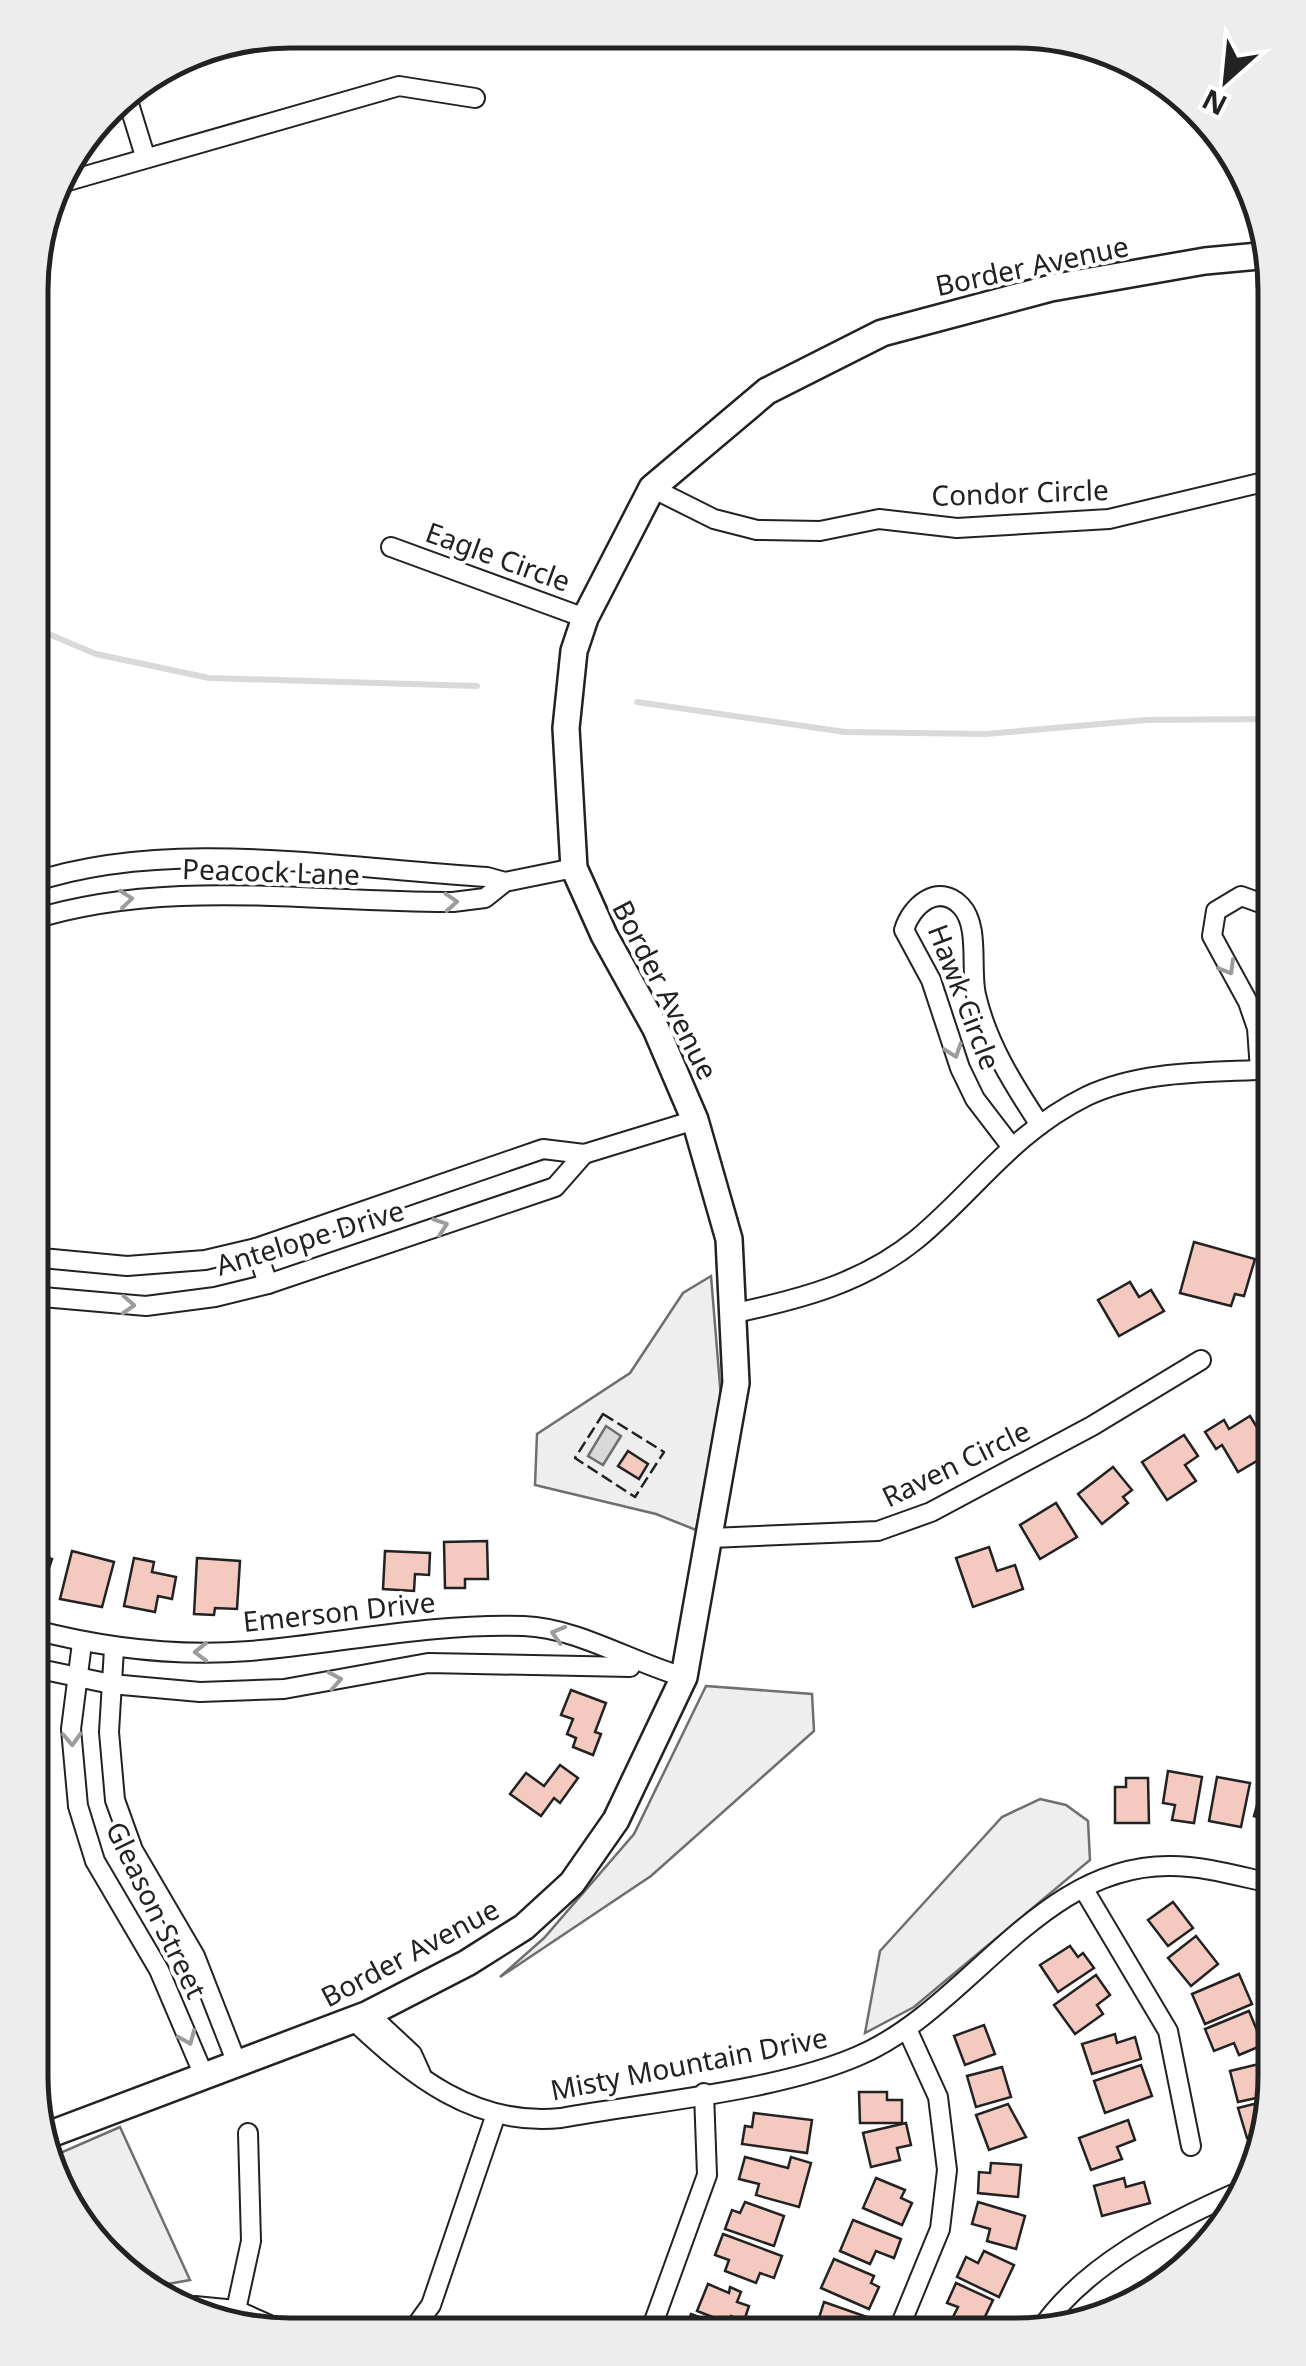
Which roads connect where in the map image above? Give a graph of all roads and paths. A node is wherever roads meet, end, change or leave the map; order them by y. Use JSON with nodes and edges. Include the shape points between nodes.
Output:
{"nodes":[{"id":1,"x":475,"y":98,"type":"dead end"},
{"id":2,"x":130,"y":108,"type":"edge"},
{"id":3,"x":145,"y":156,"type":"junction"},
{"id":4,"x":75,"y":178,"type":"edge"},
{"id":5,"x":1256,"y":256,"type":"edge"},
{"id":6,"x":1258,"y":483,"type":"edge"},
{"id":7,"x":652,"y":488,"type":"junction"},
{"id":8,"x":392,"y":547,"type":"dead end"},
{"id":9,"x":585,"y":618,"type":"junction"},
{"id":10,"x":169,"y":862,"type":"junction"},
{"id":11,"x":574,"y":868,"type":"junction"},
{"id":12,"x":48,"y":879,"type":"edge"},
{"id":13,"x":504,"y":882,"type":"junction"},
{"id":14,"x":168,"y":896,"type":"junction"},
{"id":15,"x":1258,"y":902,"type":"edge"},
{"id":16,"x":48,"y":916,"type":"edge"},
{"id":17,"x":1258,"y":1032,"type":"edge"},
{"id":18,"x":1258,"y":1070,"type":"edge"},
{"id":19,"x":696,"y":1120,"type":"junction"},
{"id":20,"x":1040,"y":1125,"type":"junction"},
{"id":21,"x":1011,"y":1146,"type":"junction"},
{"id":22,"x":584,"y":1154,"type":"junction"},
{"id":23,"x":256,"y":1248,"type":"junction"},
{"id":24,"x":48,"y":1258,"type":"edge"},
{"id":25,"x":268,"y":1284,"type":"junction"},
{"id":26,"x":48,"y":1297,"type":"edge"},
{"id":27,"x":734,"y":1314,"type":"junction"},
{"id":28,"x":1200,"y":1360,"type":"dead end"},
{"id":29,"x":711,"y":1538,"type":"junction"},
{"id":30,"x":48,"y":1634,"type":"edge"},
{"id":31,"x":82,"y":1642,"type":"junction"},
{"id":32,"x":114,"y":1648,"type":"junction"},
{"id":33,"x":649,"y":1668,"type":"junction"},
{"id":34,"x":48,"y":1670,"type":"edge"},
{"id":35,"x":684,"y":1677,"type":"junction"},
{"id":36,"x":78,"y":1678,"type":"junction"},
{"id":37,"x":111,"y":1684,"type":"junction"},
{"id":38,"x":1258,"y":1881,"type":"edge"},
{"id":39,"x":1083,"y":1888,"type":"junction"},
{"id":40,"x":360,"y":2017,"type":"junction"},
{"id":41,"x":907,"y":2030,"type":"junction"},
{"id":42,"x":238,"y":2066,"type":"junction"},
{"id":43,"x":205,"y":2078,"type":"junction"},
{"id":44,"x":704,"y":2093,"type":"junction"},
{"id":45,"x":495,"y":2117,"type":"junction"},
{"id":46,"x":54,"y":2133,"type":"edge"},
{"id":47,"x":248,"y":2133,"type":"dead end"},
{"id":48,"x":1191,"y":2146,"type":"dead end"},
{"id":49,"x":1226,"y":2197,"type":"edge"},
{"id":50,"x":223,"y":2309,"type":"edge"},
{"id":51,"x":236,"y":2310,"type":"junction"},
{"id":52,"x":243,"y":2313,"type":"edge"},
{"id":53,"x":1051,"y":2316,"type":"edge"},
{"id":54,"x":422,"y":2318,"type":"edge"},
{"id":55,"x":655,"y":2318,"type":"edge"},
{"id":56,"x":903,"y":2318,"type":"edge"}],
"edges":[{"from":1,"to":3,"type":"street","via":[[399,86]]},
{"from":2,"to":3,"type":"street"},
{"from":3,"to":4,"type":"street"},
{"from":5,"to":7,"type":"street","name":"Border Avenue","via":[[1051,288],[882,333],[767,391]]},
{"from":6,"to":7,"type":"street","name":"Condor Circle","via":[[1109,519],[957,528],[879,519],[820,531],[757,530],[714,519]]},
{"from":7,"to":9,"type":"street","name":"Border Avenue"},
{"from":8,"to":9,"type":"street","name":"Eagle Circle"},
{"from":9,"to":11,"type":"street","name":"Border Avenue","via":[[574,652],[566,728]]},
{"from":10,"to":12,"type":"street","name":"Peacock Lane","via":[[121,863]]},
{"from":10,"to":13,"type":"street","name":"Peacock Lane","via":[[239,861]]},
{"from":10,"to":14,"type":"street"},
{"from":11,"to":13,"type":"street","name":"Peacock Lane"},
{"from":11,"to":19,"type":"street","name":"Border Avenue"},
{"from":14,"to":13,"type":"street","name":"Peacock Lane","one_way":true,"via":[[453,902],[485,898]]},
{"from":16,"to":14,"type":"street","name":"Peacock Lane","one_way":true},
{"from":15,"to":17,"type":"street","one_way":true,"via":[[1241,896],[1216,911],[1212,924]]},
{"from":18,"to":20,"type":"street","via":[[1128,1084],[1088,1096]]},
{"from":19,"to":22,"type":"street","name":"Antelope Drive"},
{"from":19,"to":27,"type":"street","name":"Border Avenue","via":[[729,1239]]},
{"from":20,"to":21,"type":"street"},
{"from":20,"to":21,"type":"street","name":"Hawk Circle","one_way":true,"via":[[985,1026],[970,955],[971,924],[961,906],[933,896],[917,904],[904,930],[931,980],[960,1068]]},
{"from":21,"to":27,"type":"street","via":[[918,1238],[872,1270],[820,1294]]},
{"from":22,"to":23,"type":"street","name":"Antelope Drive","via":[[544,1150]]},
{"from":25,"to":22,"type":"street","name":"Antelope Drive","one_way":true,"via":[[555,1187]]},
{"from":23,"to":24,"type":"street","name":"Antelope Drive","via":[[128,1266]]},
{"from":23,"to":25,"type":"street"},
{"from":26,"to":25,"type":"street","name":"Antelope Drive","one_way":true,"via":[[146,1306]]},
{"from":27,"to":29,"type":"street","name":"Border Avenue","via":[[736,1384]]},
{"from":28,"to":29,"type":"street","name":"Raven Circle","via":[[931,1512],[878,1531]]},
{"from":29,"to":35,"type":"street","name":"Border Avenue"},
{"from":30,"to":31,"type":"street","name":"Emerson Drive"},
{"from":31,"to":32,"type":"street","name":"Emerson Drive"},
{"from":31,"to":36,"type":"street","name":"Gleason Street"},
{"from":33,"to":32,"type":"street","name":"Emerson Drive","one_way":true,"via":[[529,1626],[439,1627],[250,1651]]},
{"from":32,"to":37,"type":"street","name":"Gleason Street"},
{"from":33,"to":35,"type":"street","name":"Emerson Drive"},
{"from":37,"to":33,"type":"street","name":"Emerson Drive","one_way":true,"via":[[200,1692],[284,1688],[428,1663]]},
{"from":34,"to":36,"type":"street","name":"Emerson Drive"},
{"from":35,"to":40,"type":"street","name":"Border Avenue","via":[[616,1820],[572,1883],[524,1927],[467,1964]]},
{"from":36,"to":37,"type":"street","name":"Emerson Drive"},
{"from":36,"to":43,"type":"street","name":"Gleason Street","one_way":true,"via":[[71,1730],[95,1861],[159,1970]]},
{"from":37,"to":42,"type":"street","name":"Gleason Street","via":[[115,1800],[133,1850],[195,1956]]},
{"from":38,"to":39,"type":"street","name":"Misty Mountain Drive","via":[[1167,1865]]},
{"from":39,"to":41,"type":"street","name":"Misty Mountain Drive","via":[[1034,1921]]},
{"from":39,"to":48,"type":"street","via":[[1168,2031]]},
{"from":40,"to":42,"type":"street","name":"Border Avenue"},
{"from":40,"to":45,"type":"street","name":"Misty Mountain Drive","via":[[397,2062]]},
{"from":41,"to":44,"type":"street","name":"Misty Mountain Drive","via":[[820,2071]]},
{"from":41,"to":56,"type":"street","via":[[938,2097],[947,2170],[940,2229]]},
{"from":42,"to":43,"type":"street","name":"Border Avenue"},
{"from":43,"to":46,"type":"street","name":"Border Avenue"},
{"from":44,"to":45,"type":"street","name":"Misty Mountain Drive","via":[[526,2122]]},
{"from":44,"to":55,"type":"street","via":[[706,2175]]},
{"from":45,"to":54,"type":"street"},
{"from":47,"to":51,"type":"street","via":[[251,2241]]},
{"from":49,"to":53,"type":"street","via":[[1093,2272]]},
{"from":50,"to":51,"type":"street"},
{"from":51,"to":52,"type":"street"}]}
